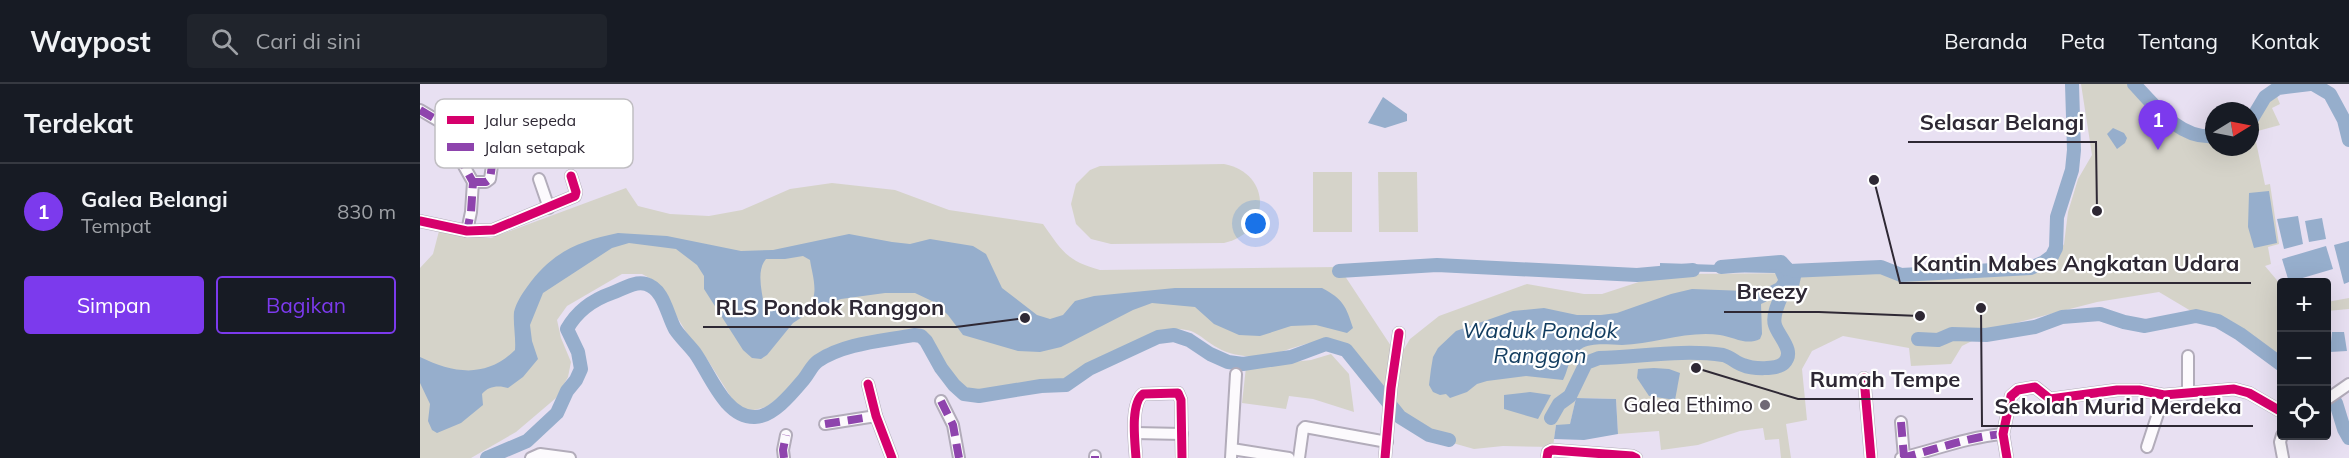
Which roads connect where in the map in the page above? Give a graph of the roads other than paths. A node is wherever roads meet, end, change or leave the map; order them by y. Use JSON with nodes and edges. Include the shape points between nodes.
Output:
{"nodes":[{"id":1,"x":420,"y":110,"type":"edge"},
{"id":2,"x":435,"y":119,"type":"edge"},
{"id":3,"x":465,"y":168,"type":"edge"},
{"id":4,"x":491,"y":168,"type":"edge"},
{"id":5,"x":571,"y":176,"type":"dead end"},
{"id":6,"x":539,"y":179,"type":"dead end"},
{"id":7,"x":473,"y":182,"type":"junction"},
{"id":8,"x":549,"y":208,"type":"junction"},
{"id":9,"x":420,"y":221,"type":"edge"},
{"id":10,"x":467,"y":231,"type":"junction"},
{"id":11,"x":1400,"y":333,"type":"dead end"},
{"id":12,"x":2188,"y":356,"type":"dead end"},
{"id":13,"x":1236,"y":374,"type":"dead end"},
{"id":14,"x":1864,"y":378,"type":"dead end"},
{"id":15,"x":868,"y":384,"type":"dead end"},
{"id":16,"x":2349,"y":384,"type":"edge"},
{"id":17,"x":2188,"y":394,"type":"junction"},
{"id":18,"x":2164,"y":395,"type":"junction"},
{"id":19,"x":2331,"y":397,"type":"edge"},
{"id":20,"x":941,"y":400,"type":"dead end"},
{"id":21,"x":2277,"y":409,"type":"edge"},
{"id":22,"x":876,"y":416,"type":"junction"},
{"id":23,"x":1900,"y":422,"type":"dead end"},
{"id":24,"x":825,"y":424,"type":"dead end"},
{"id":25,"x":1135,"y":433,"type":"junction"},
{"id":26,"x":1182,"y":434,"type":"junction"},
{"id":27,"x":2003,"y":434,"type":"junction"},
{"id":28,"x":786,"y":435,"type":"dead end"},
{"id":29,"x":2281,"y":440,"type":"edge"},
{"id":30,"x":1387,"y":442,"type":"junction"},
{"id":31,"x":2147,"y":447,"type":"dead end"},
{"id":32,"x":1943,"y":452,"type":"edge"},
{"id":33,"x":1232,"y":454,"type":"edge"},
{"id":34,"x":531,"y":458,"type":"edge"},
{"id":35,"x":570,"y":458,"type":"edge"},
{"id":36,"x":784,"y":458,"type":"edge"},
{"id":37,"x":892,"y":458,"type":"edge"},
{"id":38,"x":959,"y":458,"type":"edge"},
{"id":39,"x":1136,"y":458,"type":"edge"},
{"id":40,"x":1182,"y":458,"type":"edge"},
{"id":41,"x":1289,"y":458,"type":"edge"},
{"id":42,"x":1299,"y":458,"type":"edge"},
{"id":43,"x":1385,"y":458,"type":"edge"},
{"id":44,"x":1547,"y":458,"type":"edge"},
{"id":45,"x":1636,"y":458,"type":"edge"},
{"id":46,"x":1871,"y":458,"type":"edge"},
{"id":47,"x":1902,"y":458,"type":"edge"},
{"id":48,"x":2007,"y":458,"type":"edge"},
{"id":49,"x":2283,"y":458,"type":"edge"}],
"edges":[{"from":1,"to":2,"type":"street"},
{"from":3,"to":7,"type":"street"},
{"from":4,"to":7,"type":"street","via":[[490,179]]},
{"from":5,"to":8,"type":"street","via":[[575,196]]},
{"from":6,"to":8,"type":"street"},
{"from":7,"to":10,"type":"street"},
{"from":8,"to":10,"type":"street","via":[[494,230]]},
{"from":9,"to":10,"type":"street"},
{"from":11,"to":30,"type":"street"},
{"from":12,"to":17,"type":"street"},
{"from":13,"to":33,"type":"street"},
{"from":14,"to":46,"type":"street"},
{"from":15,"to":22,"type":"street"},
{"from":16,"to":19,"type":"street"},
{"from":17,"to":18,"type":"street"},
{"from":17,"to":21,"type":"street","via":[[2240,390]]},
{"from":18,"to":27,"type":"street","via":[[2126,390],[2050,399],[2035,387],[2018,390],[2011,396]]},
{"from":18,"to":31,"type":"street"},
{"from":20,"to":38,"type":"street","via":[[953,425]]},
{"from":22,"to":24,"type":"street"},
{"from":22,"to":37,"type":"street"},
{"from":23,"to":47,"type":"street"},
{"from":25,"to":26,"type":"street"},
{"from":25,"to":26,"type":"street","via":[[1136,402],[1140,396],[1178,393]]},
{"from":25,"to":39,"type":"street"},
{"from":26,"to":40,"type":"street"},
{"from":27,"to":32,"type":"street","via":[[1965,439]]},
{"from":27,"to":48,"type":"street"},
{"from":28,"to":36,"type":"street"},
{"from":29,"to":49,"type":"street"},
{"from":30,"to":42,"type":"street","via":[[1305,427]]},
{"from":30,"to":43,"type":"street"},
{"from":32,"to":47,"type":"street"},
{"from":33,"to":41,"type":"street"},
{"from":34,"to":35,"type":"street","via":[[540,454]]},
{"from":44,"to":45,"type":"street","via":[[1552,450]]}]}
